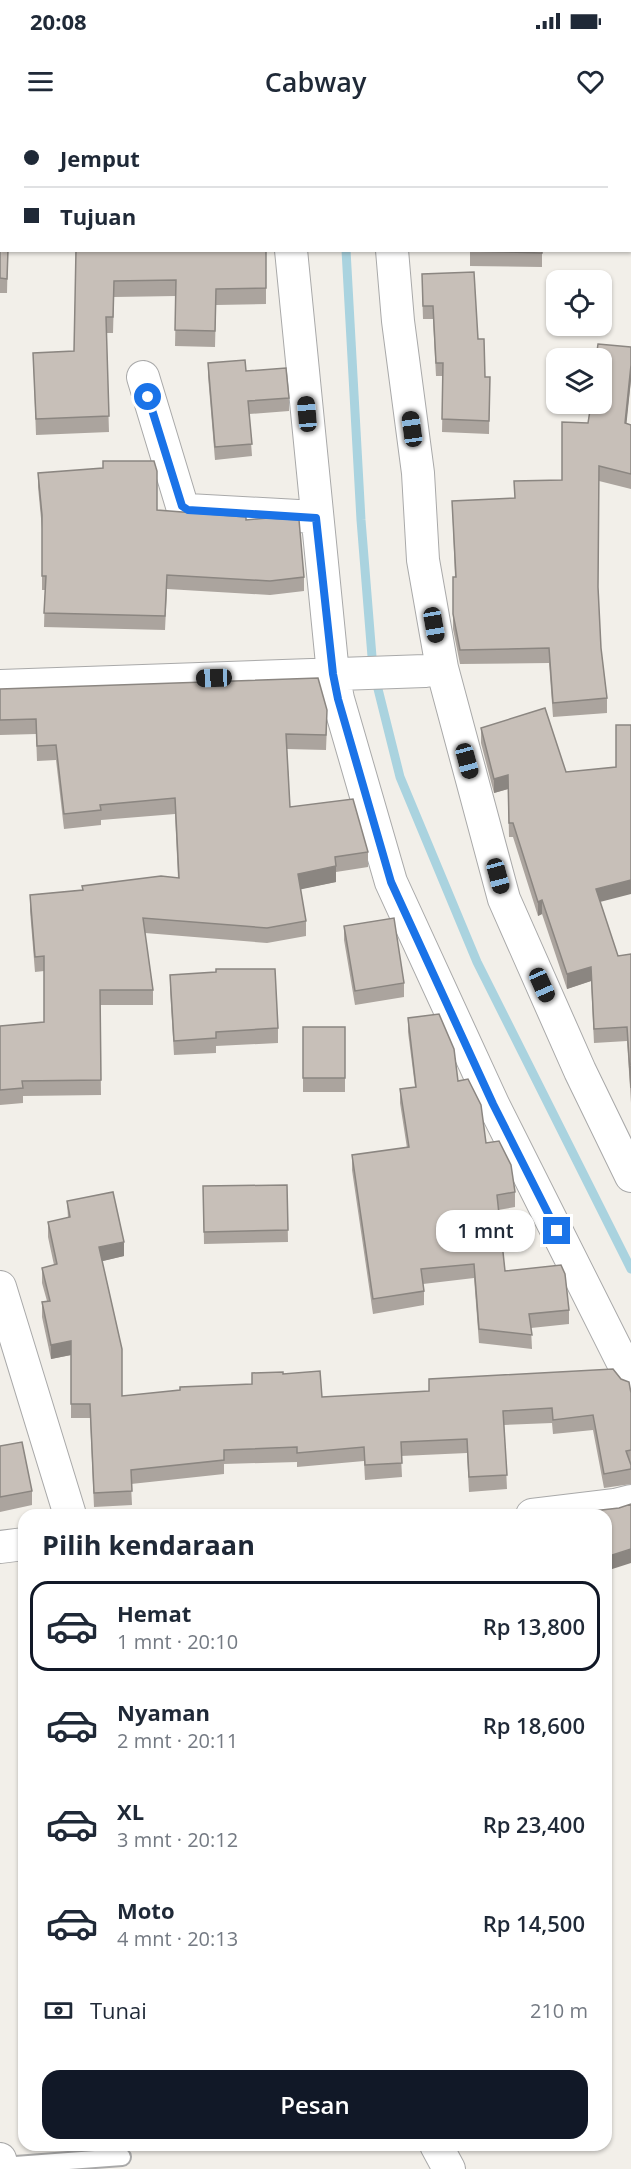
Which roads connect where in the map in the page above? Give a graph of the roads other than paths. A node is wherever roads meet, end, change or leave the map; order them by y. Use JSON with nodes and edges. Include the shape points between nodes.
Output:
{"nodes":[{"id":1,"x":291,"y":252,"type":"edge"},
{"id":2,"x":392,"y":252,"type":"edge"},
{"id":3,"x":143,"y":377,"type":"dead end"},
{"id":4,"x":316,"y":518,"type":"junction"},
{"id":5,"x":433,"y":669,"type":"junction"},
{"id":6,"x":342,"y":674,"type":"junction"},
{"id":7,"x":0,"y":686,"type":"edge"},
{"id":8,"x":631,"y":1176,"type":"edge"},
{"id":9,"x":0,"y":1287,"type":"edge"},
{"id":10,"x":631,"y":1379,"type":"edge"},
{"id":11,"x":631,"y":1501,"type":"edge"},
{"id":12,"x":68,"y":1509,"type":"edge"},
{"id":13,"x":582,"y":1509,"type":"edge"},
{"id":14,"x":18,"y":1545,"type":"edge"},
{"id":15,"x":0,"y":1547,"type":"edge"},
{"id":16,"x":439,"y":2151,"type":"edge"},
{"id":17,"x":122,"y":2157,"type":"dead end"},
{"id":18,"x":2,"y":2165,"type":"edge"},
{"id":19,"x":449,"y":2169,"type":"edge"}],
"edges":[{"from":1,"to":4,"type":"street"},
{"from":2,"to":5,"type":"street","via":[[418,473]]},
{"from":3,"to":4,"type":"street","via":[[182,506],[188,510]]},
{"from":4,"to":6,"type":"street"},
{"from":5,"to":6,"type":"street"},
{"from":5,"to":8,"type":"street","via":[[504,900]]},
{"from":6,"to":7,"type":"street"},
{"from":6,"to":10,"type":"street","via":[[338,699],[391,882],[493,1104]]},
{"from":9,"to":12,"type":"street"},
{"from":11,"to":13,"type":"street"},
{"from":14,"to":15,"type":"street"},
{"from":16,"to":19,"type":"street"},
{"from":17,"to":18,"type":"lane"}]}
